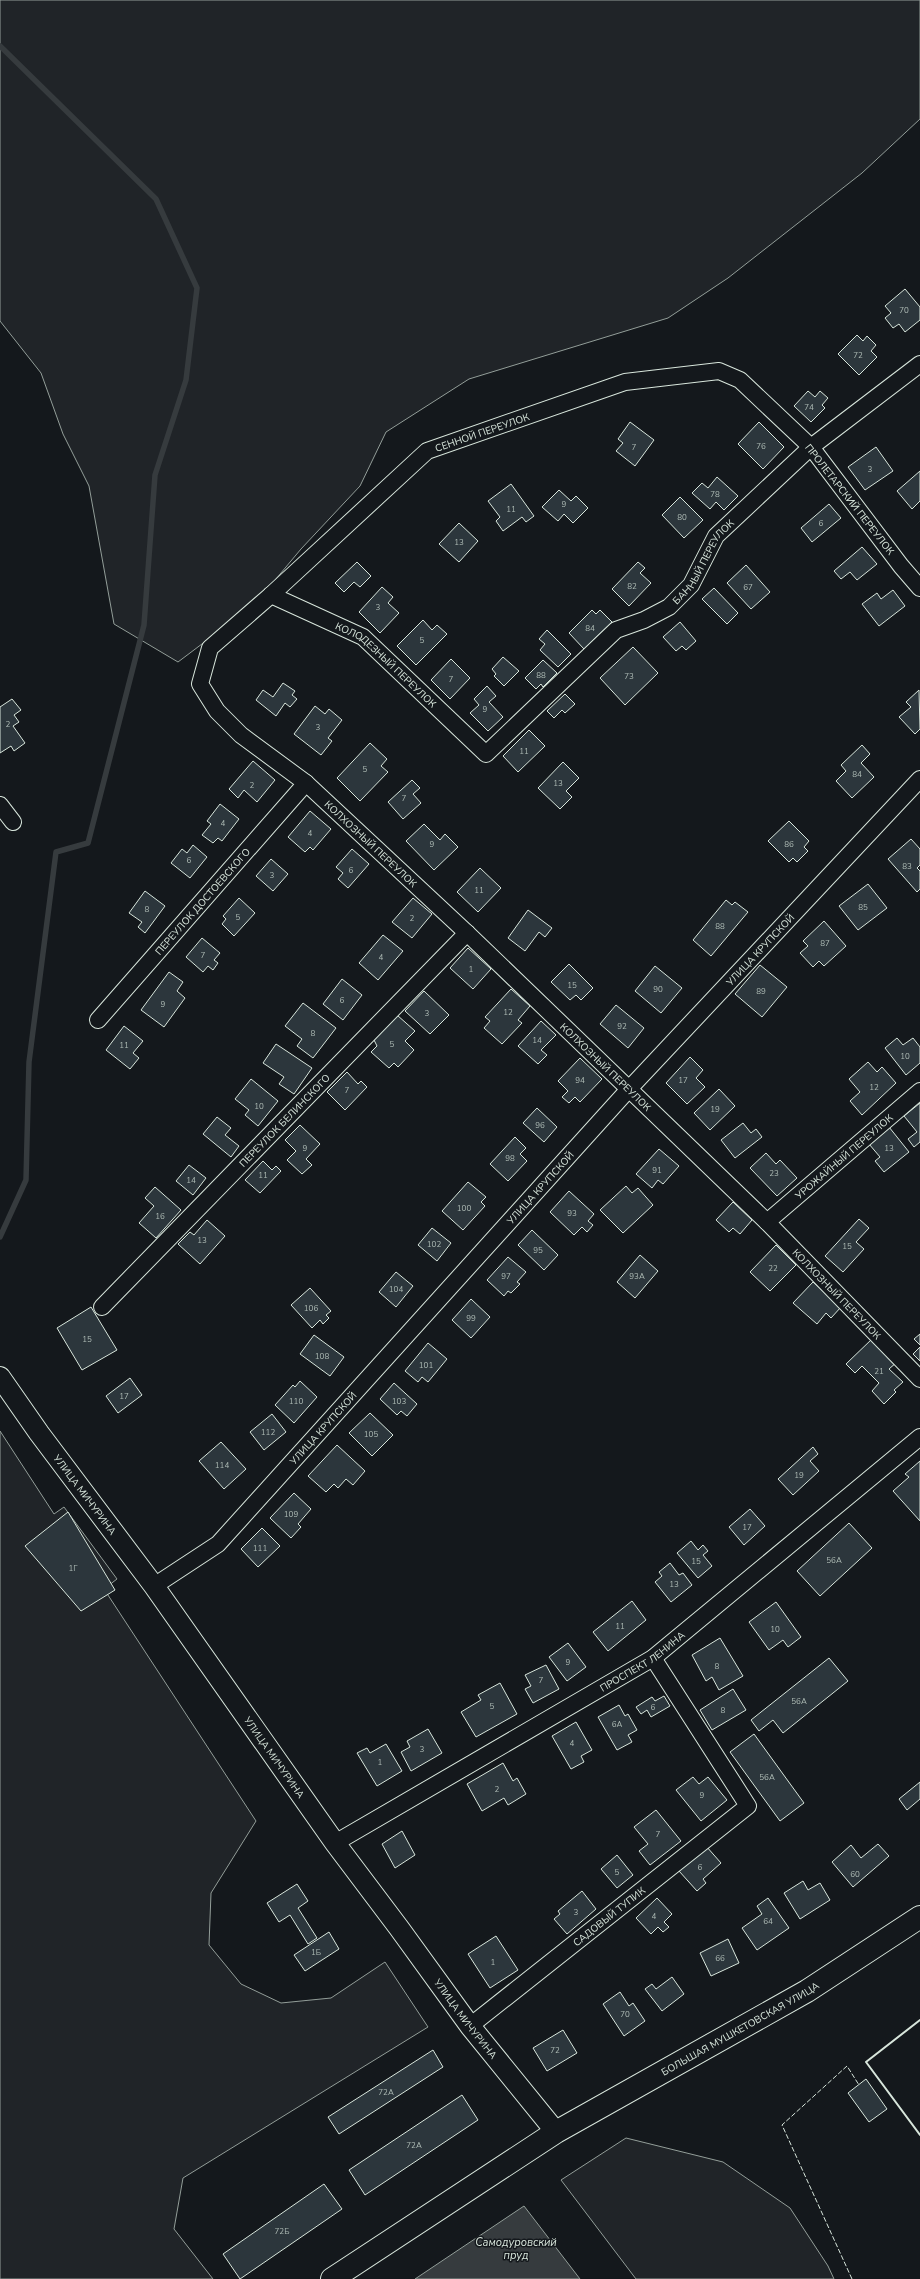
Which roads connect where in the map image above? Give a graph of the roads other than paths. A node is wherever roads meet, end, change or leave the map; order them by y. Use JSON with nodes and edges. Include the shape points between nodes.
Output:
{"nodes":[{"id":1,"x":920,"y":364,"type":"edge"},
{"id":2,"x":719,"y":371,"type":"joint"},
{"id":3,"x":811,"y":447,"type":"junction"},
{"id":4,"x":920,"y":588,"type":"edge"},
{"id":5,"x":271,"y":595,"type":"junction"},
{"id":6,"x":486,"y":754,"type":"joint"},
{"id":7,"x":283,"y":764,"type":"joint"},
{"id":8,"x":920,"y":779,"type":"edge"},
{"id":9,"x":306,"y":783,"type":"junction"},
{"id":10,"x":0,"y":805,"type":"edge"},
{"id":11,"x":13,"y":822,"type":"dead end"},
{"id":12,"x":467,"y":933,"type":"junction"},
{"id":13,"x":98,"y":1020,"type":"dead end"},
{"id":14,"x":629,"y":1089,"type":"junction"},
{"id":15,"x":920,"y":1091,"type":"edge"},
{"id":16,"x":767,"y":1222,"type":"junction"},
{"id":17,"x":102,"y":1307,"type":"dead end"},
{"id":18,"x":0,"y":1377,"type":"edge"},
{"id":19,"x":920,"y":1379,"type":"edge"},
{"id":20,"x":920,"y":1437,"type":"edge"},
{"id":21,"x":154,"y":1586,"type":"junction"},
{"id":22,"x":653,"y":1658,"type":"junction"},
{"id":23,"x":334,"y":1844,"type":"junction"},
{"id":24,"x":920,"y":1917,"type":"edge"},
{"id":25,"x":470,"y":2026,"type":"junction"},
{"id":26,"x":556,"y":2132,"type":"junction"},
{"id":27,"x":332,"y":2279,"type":"edge"}],
"edges":[{"from":1,"to":3,"type":"street","name":"БАННЫЙ ПЕРЕУЛОК"},
{"from":2,"to":3,"type":"street","name":"ПРОЛЕТАРСКИЙ ПЕРЕУЛОК","via":[[740,380]]},
{"from":2,"to":5,"type":"street","name":"СЕННОЙ ПЕРЕУЛОК","via":[[625,382],[427,451]]},
{"from":3,"to":4,"type":"street","name":"ПРОЛЕТАРСКИЙ ПЕРЕУЛОК"},
{"from":3,"to":6,"type":"street","name":"БАННЫЙ ПЕРЕУЛОК","via":[[716,536],[691,586],[669,607],[616,630]]},
{"from":5,"to":6,"type":"street","name":"КОЛОДЕЗНЫЙ ПЕРЕУЛОК","via":[[363,637]]},
{"from":5,"to":7,"type":"street","name":"СЕННОЙ ПЕРЕУЛОК","via":[[210,648],[200,684],[217,711],[241,735]]},
{"from":7,"to":9,"type":"street","name":"КОЛХОЗНЫЙ ПЕРЕУЛОК"},
{"from":8,"to":14,"type":"street","name":"УЛИЦА КРУПСКОЙ"},
{"from":9,"to":12,"type":"street","name":"КОЛХОЗНЫЙ ПЕРЕУЛОК"},
{"from":9,"to":13,"type":"street","name":"ПЕРЕУЛОК ДОСТОЕВСКОГО"},
{"from":10,"to":11,"type":"street"},
{"from":12,"to":14,"type":"street","name":"КОЛХОЗНЫЙ ПЕРЕУЛОК"},
{"from":12,"to":17,"type":"street","name":"ПЕРЕУЛОК БЕЛИНСКОГО"},
{"from":14,"to":16,"type":"street","name":"КОЛХОЗНЫЙ ПЕРЕУЛОК"},
{"from":14,"to":21,"type":"street","name":"УЛИЦА КРУПСКОЙ","via":[[218,1544]]},
{"from":15,"to":16,"type":"street","name":"УРОЖАЙНЫЙ ПЕРЕУЛОК"},
{"from":16,"to":19,"type":"street","name":"КОЛХОЗНЫЙ ПЕРЕУЛОК"},
{"from":18,"to":21,"type":"street","name":"УЛИЦА МИЧУРИНА"},
{"from":20,"to":22,"type":"street","name":"ПРОСПЕКТ ЛЕНИНА"},
{"from":21,"to":23,"type":"street","name":"УЛИЦА МИЧУРИНА"},
{"from":22,"to":23,"type":"street","name":"ПРОСПЕКТ ЛЕНИНА"},
{"from":22,"to":25,"type":"street","name":"САДОВЫЙ ТУПИК","via":[[748,1806]]},
{"from":23,"to":25,"type":"street","name":"УЛИЦА МИЧУРИНА"},
{"from":24,"to":26,"type":"main road","name":"БОЛЬШАЯ МУШКЕТОВСКАЯ УЛИЦА","via":[[807,1991]]},
{"from":25,"to":26,"type":"street","name":"УЛИЦА МИЧУРИНА"},
{"from":26,"to":27,"type":"main road","name":"БОЛЬШАЯ МУШКЕТОВСКАЯ УЛИЦА"}]}
